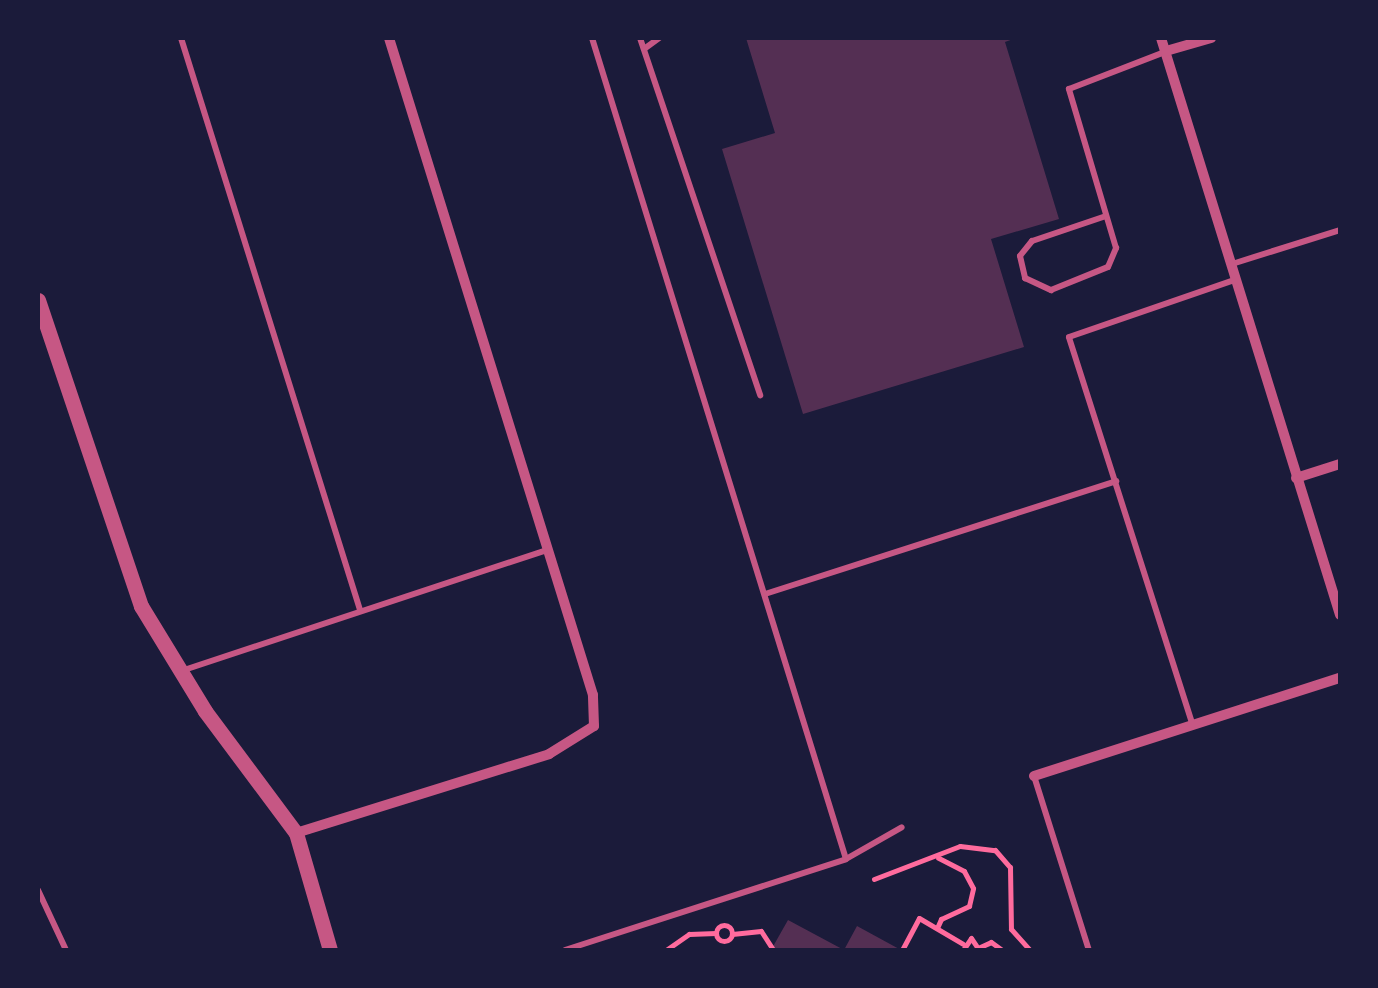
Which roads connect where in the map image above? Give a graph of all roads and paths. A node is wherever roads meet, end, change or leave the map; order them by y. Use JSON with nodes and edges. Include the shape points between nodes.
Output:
{"nodes":[{"id":1,"x":181,"y":38,"type":"edge"},
{"id":2,"x":389,"y":38,"type":"edge"},
{"id":3,"x":592,"y":38,"type":"edge"},
{"id":4,"x":640,"y":38,"type":"edge"},
{"id":5,"x":659,"y":38,"type":"edge"},
{"id":6,"x":1161,"y":38,"type":"edge"},
{"id":7,"x":1211,"y":38,"type":"edge"},
{"id":8,"x":644,"y":49,"type":"junction"},
{"id":9,"x":1166,"y":52,"type":"junction"},
{"id":10,"x":1106,"y":216,"type":"junction"},
{"id":11,"x":1340,"y":230,"type":"edge"},
{"id":12,"x":1230,"y":265,"type":"junction"},
{"id":13,"x":1235,"y":280,"type":"junction"},
{"id":14,"x":38,"y":300,"type":"edge"},
{"id":15,"x":760,"y":395,"type":"dead end"},
{"id":16,"x":1340,"y":464,"type":"edge"},
{"id":17,"x":1296,"y":478,"type":"junction"},
{"id":18,"x":1116,"y":481,"type":"junction"},
{"id":19,"x":548,"y":550,"type":"junction"},
{"id":20,"x":764,"y":594,"type":"junction"},
{"id":21,"x":360,"y":610,"type":"junction"},
{"id":22,"x":1340,"y":615,"type":"edge"},
{"id":23,"x":179,"y":672,"type":"junction"},
{"id":24,"x":1340,"y":678,"type":"edge"},
{"id":25,"x":1192,"y":726,"type":"junction"},
{"id":26,"x":1034,"y":776,"type":"joint"},
{"id":27,"x":902,"y":828,"type":"dead end"},
{"id":28,"x":296,"y":833,"type":"junction"},
{"id":29,"x":846,"y":858,"type":"junction"},
{"id":30,"x":938,"y":858,"type":"junction"},
{"id":31,"x":874,"y":878,"type":"dead end"},
{"id":32,"x":38,"y":890,"type":"edge"},
{"id":33,"x":937,"y":928,"type":"junction"},
{"id":34,"x":716,"y":933,"type":"junction"},
{"id":35,"x":732,"y":934,"type":"junction"},
{"id":36,"x":723,"y":941,"type":"junction"},
{"id":37,"x":963,"y":947,"type":"edge"},
{"id":38,"x":772,"y":948,"type":"edge"},
{"id":39,"x":577,"y":949,"type":"edge"},
{"id":40,"x":980,"y":949,"type":"edge"},
{"id":41,"x":1024,"y":949,"type":"edge"},
{"id":42,"x":66,"y":950,"type":"edge"},
{"id":43,"x":330,"y":950,"type":"edge"},
{"id":44,"x":566,"y":950,"type":"edge"},
{"id":45,"x":666,"y":950,"type":"edge"},
{"id":46,"x":723,"y":950,"type":"edge"},
{"id":47,"x":902,"y":950,"type":"edge"},
{"id":48,"x":1002,"y":950,"type":"edge"},
{"id":49,"x":1090,"y":950,"type":"edge"}],
"edges":[{"from":1,"to":21,"type":"lane"},
{"from":2,"to":19,"type":"street"},
{"from":3,"to":20,"type":"lane"},
{"from":4,"to":8,"type":"lane"},
{"from":5,"to":8,"type":"lane"},
{"from":6,"to":9,"type":"street"},
{"from":7,"to":9,"type":"street"},
{"from":8,"to":15,"type":"lane"},
{"from":9,"to":10,"type":"lane","via":[[1069,89]]},
{"from":9,"to":12,"type":"street"},
{"from":10,"to":10,"type":"lane","via":[[1116,248],[1108,266],[1051,290],[1025,278],[1020,256],[1032,241]]},
{"from":11,"to":12,"type":"lane"},
{"from":12,"to":13,"type":"street"},
{"from":13,"to":17,"type":"street"},
{"from":13,"to":18,"type":"lane","via":[[1069,338]]},
{"from":14,"to":23,"type":"street","via":[[120,560]]},
{"from":16,"to":17,"type":"street"},
{"from":17,"to":22,"type":"street"},
{"from":18,"to":20,"type":"lane"},
{"from":18,"to":25,"type":"lane"},
{"from":19,"to":21,"type":"lane"},
{"from":19,"to":28,"type":"street","via":[[593,695],[594,726],[549,754]]},
{"from":20,"to":29,"type":"lane"},
{"from":21,"to":23,"type":"lane"},
{"from":23,"to":28,"type":"street"},
{"from":24,"to":25,"type":"street"},
{"from":25,"to":26,"type":"street"},
{"from":26,"to":49,"type":"lane"},
{"from":27,"to":29,"type":"lane"},
{"from":28,"to":43,"type":"street"},
{"from":29,"to":39,"type":"lane"},
{"from":30,"to":31,"type":"path"},
{"from":30,"to":33,"type":"path","via":[[964,871],[973,888],[969,906],[941,919]]},
{"from":30,"to":41,"type":"path","via":[[972,844],[1004,856],[1012,877],[1008,919]]},
{"from":32,"to":42,"type":"lane"},
{"from":33,"to":37,"type":"path"},
{"from":33,"to":47,"type":"path","via":[[919,918]]},
{"from":34,"to":35,"type":"path","via":[[724,924]]},
{"from":34,"to":36,"type":"path"},
{"from":34,"to":45,"type":"path","via":[[688,934]]},
{"from":35,"to":36,"type":"path"},
{"from":35,"to":38,"type":"path","via":[[760,931]]},
{"from":36,"to":46,"type":"path"},
{"from":37,"to":40,"type":"path","via":[[972,938]]},
{"from":39,"to":44,"type":"lane"},
{"from":40,"to":48,"type":"path","via":[[991,942]]}]}
